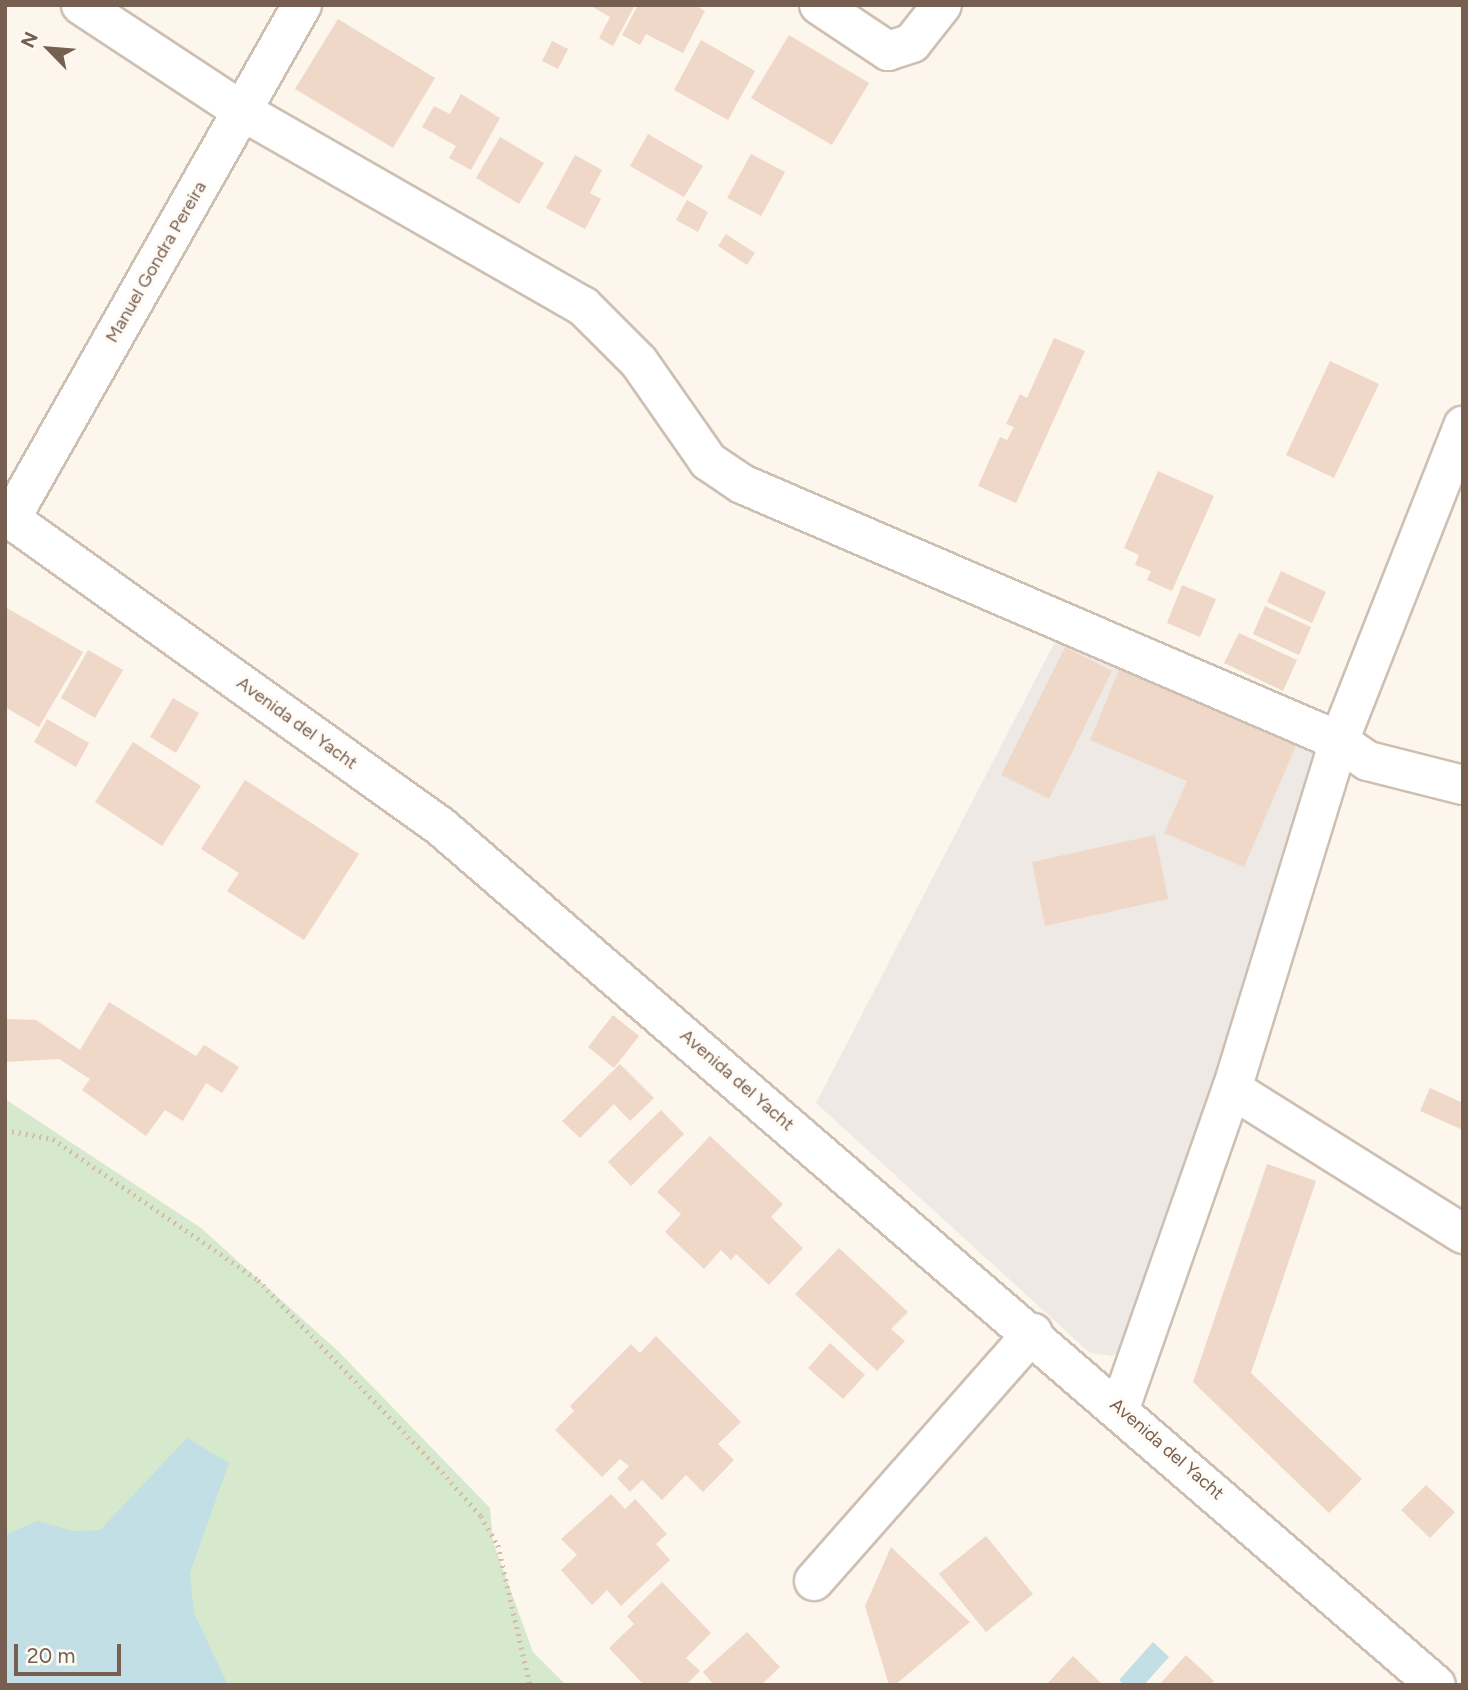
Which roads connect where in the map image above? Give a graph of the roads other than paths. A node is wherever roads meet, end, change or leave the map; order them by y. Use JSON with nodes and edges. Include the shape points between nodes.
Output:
{"nodes":[{"id":1,"x":80,"y":5,"type":"edge"},
{"id":2,"x":302,"y":5,"type":"edge"},
{"id":3,"x":819,"y":5,"type":"edge"},
{"id":4,"x":942,"y":5,"type":"edge"},
{"id":5,"x":242,"y":111,"type":"junction"},
{"id":6,"x":1463,"y":426,"type":"edge"},
{"id":7,"x":1447,"y":502,"type":"edge"},
{"id":8,"x":8,"y":517,"type":"edge"},
{"id":9,"x":1339,"y":741,"type":"junction"},
{"id":10,"x":1463,"y":785,"type":"edge"},
{"id":11,"x":1232,"y":1089,"type":"junction"},
{"id":12,"x":1463,"y":1234,"type":"edge"},
{"id":13,"x":1033,"y":1333,"type":"junction"},
{"id":14,"x":1120,"y":1408,"type":"junction"},
{"id":15,"x":814,"y":1581,"type":"dead end"},
{"id":16,"x":1436,"y":1685,"type":"edge"}],
"edges":[{"from":1,"to":5,"type":"street"},
{"from":2,"to":5,"type":"street","name":"Manuel Gondra Pereira"},
{"from":3,"to":4,"type":"street","via":[[888,51],[912,43]]},
{"from":5,"to":8,"type":"street","name":"Manuel Gondra Pereira"},
{"from":5,"to":9,"type":"street","via":[[583,306],[639,362],[708,461],[742,484]]},
{"from":6,"to":7,"type":"street"},
{"from":7,"to":9,"type":"street"},
{"from":8,"to":13,"type":"street","name":"Avenida del Yacht","via":[[440,826]]},
{"from":9,"to":10,"type":"street","via":[[1368,761]]},
{"from":9,"to":11,"type":"street"},
{"from":11,"to":12,"type":"street"},
{"from":11,"to":14,"type":"street"},
{"from":13,"to":14,"type":"street","name":"Avenida del Yacht"},
{"from":13,"to":15,"type":"street"},
{"from":14,"to":16,"type":"street","name":"Avenida del Yacht"}]}
